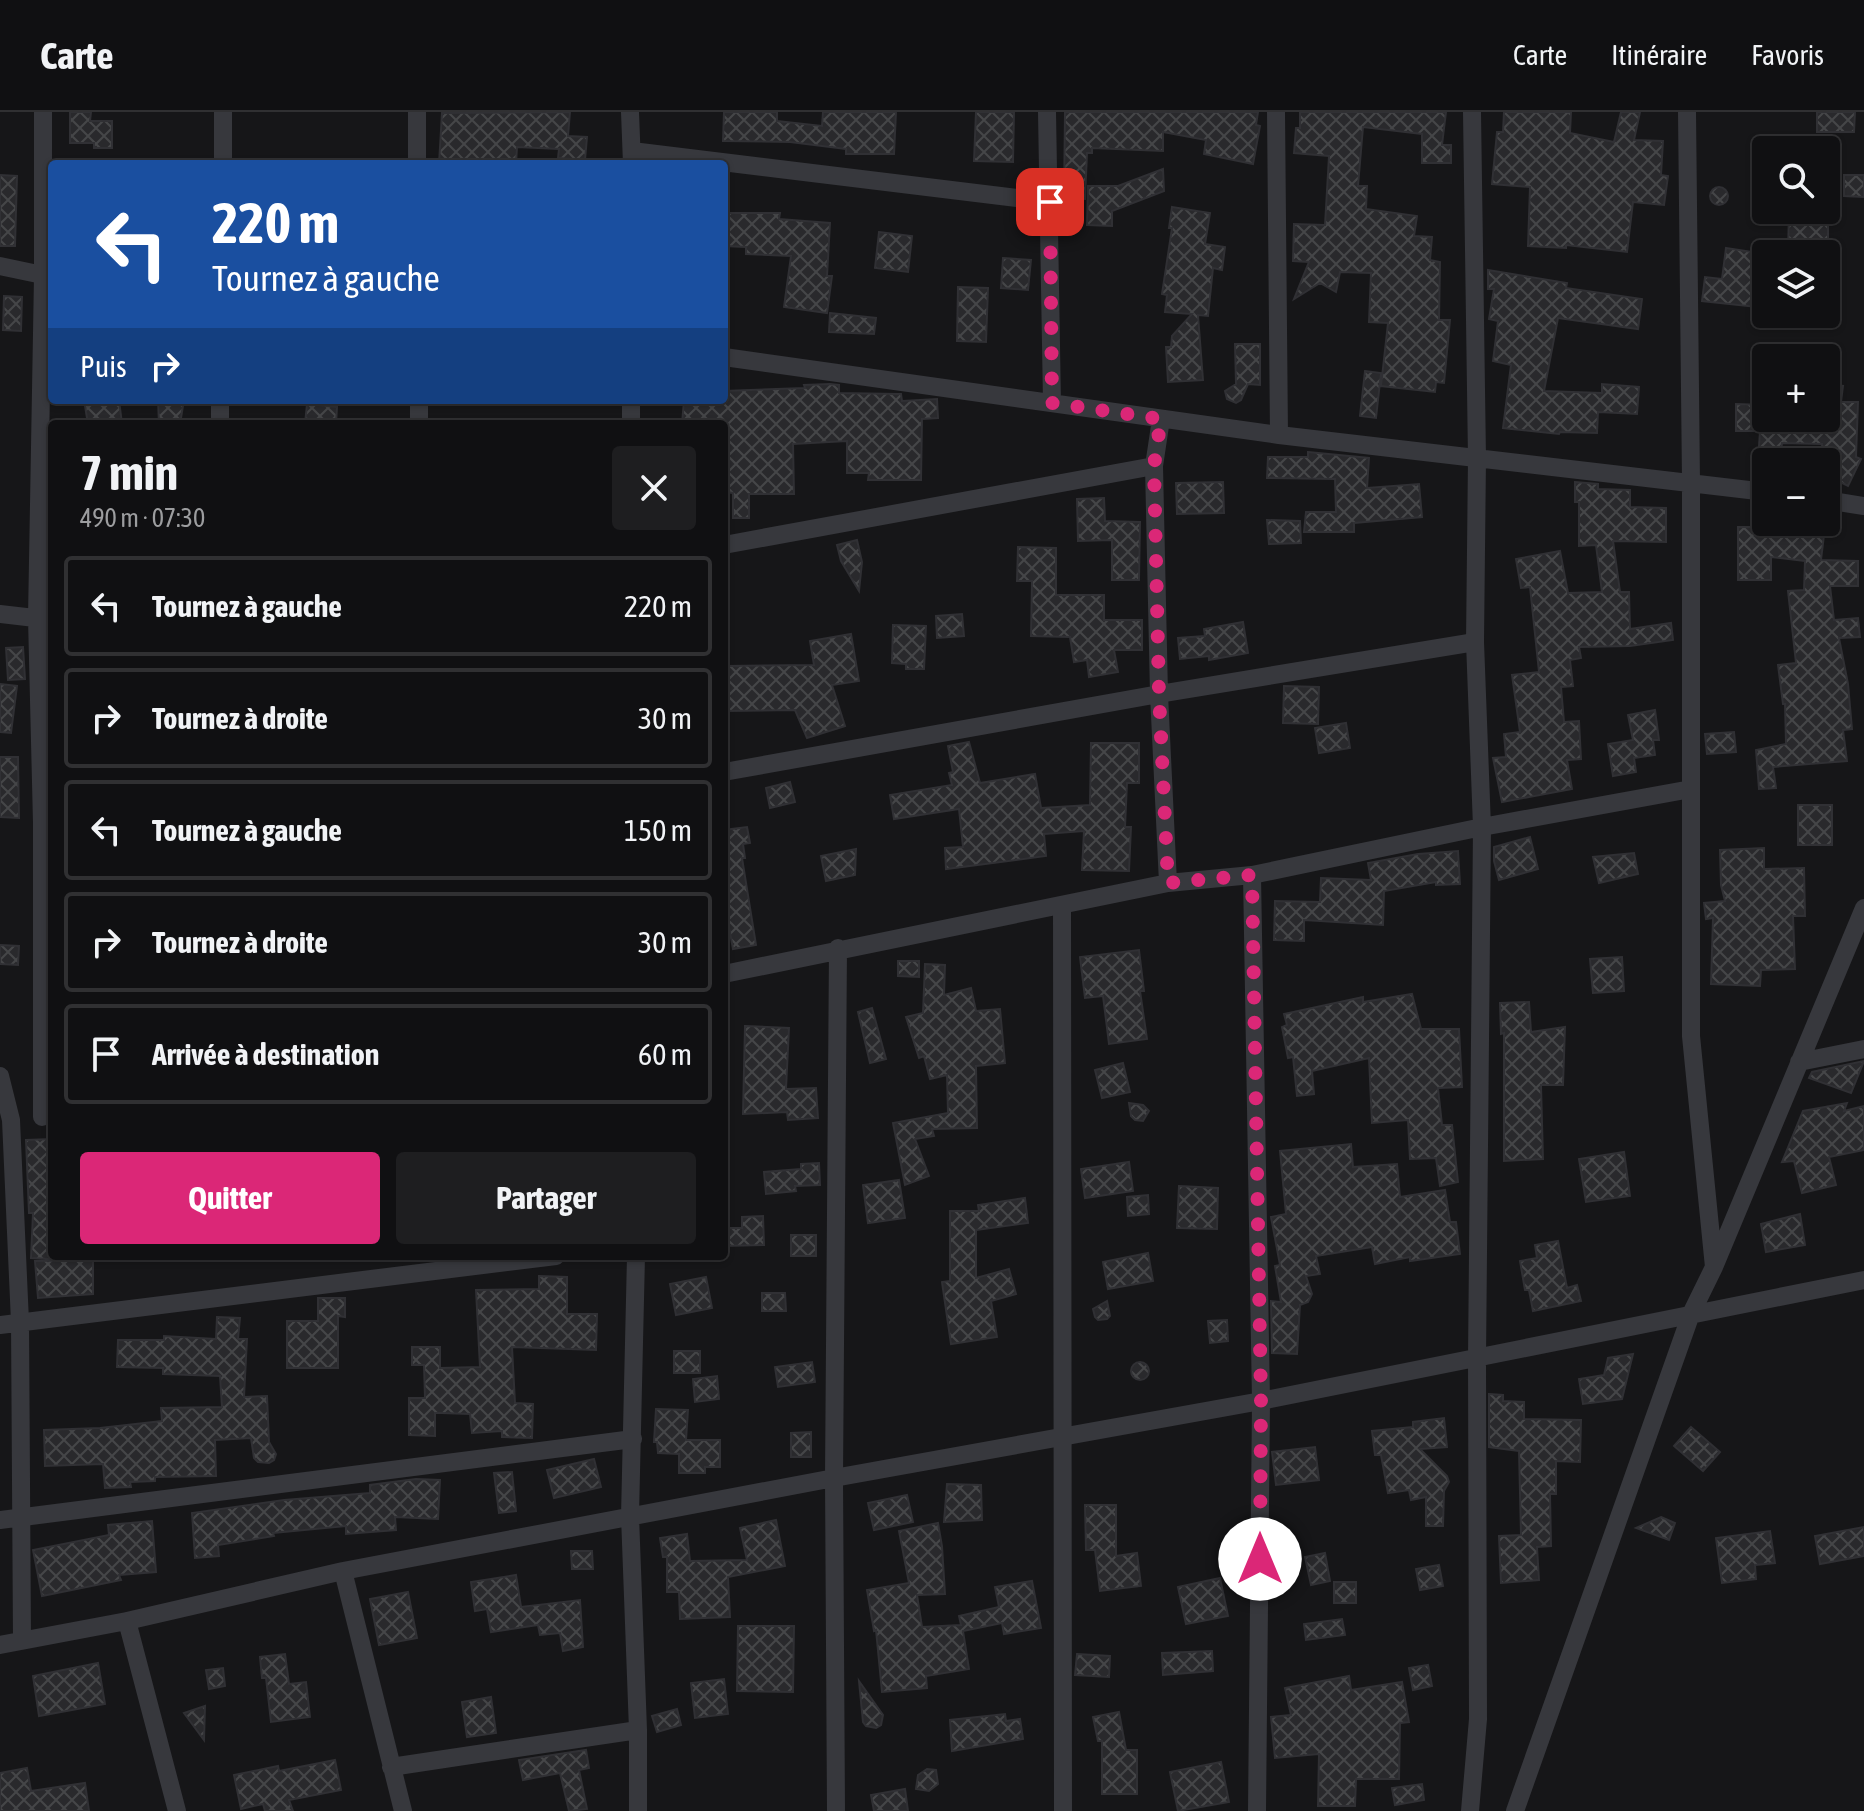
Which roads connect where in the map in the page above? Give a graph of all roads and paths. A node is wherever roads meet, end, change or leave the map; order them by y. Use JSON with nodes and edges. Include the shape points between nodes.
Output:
{"nodes":[{"id":1,"x":43,"y":112,"type":"edge"},
{"id":2,"x":223,"y":112,"type":"edge"},
{"id":3,"x":417,"y":112,"type":"edge"},
{"id":4,"x":630,"y":112,"type":"edge"},
{"id":5,"x":1047,"y":112,"type":"edge"},
{"id":6,"x":1276,"y":112,"type":"edge"},
{"id":7,"x":1472,"y":112,"type":"edge"},
{"id":8,"x":1687,"y":112,"type":"edge"},
{"id":9,"x":632,"y":157,"type":"edge"},
{"id":10,"x":223,"y":160,"type":"edge"},
{"id":11,"x":417,"y":160,"type":"edge"},
{"id":12,"x":660,"y":160,"type":"edge"},
{"id":13,"x":728,"y":167,"type":"edge"},
{"id":14,"x":1050,"y":202,"type":"junction"},
{"id":15,"x":0,"y":266,"type":"edge"},
{"id":16,"x":48,"y":276,"type":"edge"},
{"id":17,"x":728,"y":358,"type":"edge"},
{"id":18,"x":1052,"y":403,"type":"junction"},
{"id":19,"x":1161,"y":419,"type":"junction"},
{"id":20,"x":1279,"y":435,"type":"junction"},
{"id":21,"x":1477,"y":458,"type":"junction"},
{"id":22,"x":1154,"y":466,"type":"junction"},
{"id":23,"x":1691,"y":482,"type":"junction"},
{"id":24,"x":1752,"y":490,"type":"edge"},
{"id":25,"x":1840,"y":502,"type":"edge"},
{"id":26,"x":1864,"y":506,"type":"edge"},
{"id":27,"x":728,"y":544,"type":"edge"},
{"id":28,"x":0,"y":614,"type":"edge"},
{"id":29,"x":45,"y":619,"type":"edge"},
{"id":30,"x":1475,"y":642,"type":"junction"},
{"id":31,"x":1159,"y":694,"type":"junction"},
{"id":32,"x":728,"y":771,"type":"edge"},
{"id":33,"x":1691,"y":789,"type":"junction"},
{"id":34,"x":47,"y":823,"type":"edge"},
{"id":35,"x":1482,"y":827,"type":"junction"},
{"id":36,"x":1252,"y":875,"type":"junction"},
{"id":37,"x":1168,"y":883,"type":"junction"},
{"id":38,"x":1062,"y":905,"type":"junction"},
{"id":39,"x":1864,"y":908,"type":"edge"},
{"id":40,"x":838,"y":948,"type":"junction"},
{"id":41,"x":728,"y":973,"type":"edge"},
{"id":42,"x":1864,"y":1049,"type":"edge"},
{"id":43,"x":1799,"y":1062,"type":"junction"},
{"id":44,"x":0,"y":1076,"type":"edge"},
{"id":45,"x":47,"y":1116,"type":"edge"},
{"id":46,"x":6,"y":1121,"type":"edge"},
{"id":47,"x":524,"y":1260,"type":"edge"},
{"id":48,"x":636,"y":1260,"type":"edge"},
{"id":49,"x":1714,"y":1267,"type":"junction"},
{"id":50,"x":1864,"y":1280,"type":"edge"},
{"id":51,"x":1691,"y":1314,"type":"junction"},
{"id":52,"x":20,"y":1322,"type":"junction"},
{"id":53,"x":0,"y":1325,"type":"edge"},
{"id":54,"x":1477,"y":1359,"type":"junction"},
{"id":55,"x":1261,"y":1401,"type":"junction"},
{"id":56,"x":633,"y":1439,"type":"junction"},
{"id":57,"x":1062,"y":1439,"type":"junction"},
{"id":58,"x":834,"y":1478,"type":"junction"},
{"id":59,"x":630,"y":1516,"type":"junction"},
{"id":60,"x":23,"y":1518,"type":"junction"},
{"id":61,"x":0,"y":1520,"type":"edge"},
{"id":62,"x":343,"y":1571,"type":"junction"},
{"id":63,"x":127,"y":1621,"type":"junction"},
{"id":64,"x":22,"y":1640,"type":"junction"},
{"id":65,"x":0,"y":1645,"type":"edge"},
{"id":66,"x":638,"y":1730,"type":"junction"},
{"id":67,"x":391,"y":1767,"type":"junction"},
{"id":68,"x":177,"y":1811,"type":"edge"},
{"id":69,"x":403,"y":1811,"type":"edge"},
{"id":70,"x":638,"y":1811,"type":"edge"},
{"id":71,"x":836,"y":1811,"type":"edge"},
{"id":72,"x":1063,"y":1811,"type":"edge"},
{"id":73,"x":1257,"y":1811,"type":"edge"},
{"id":74,"x":1470,"y":1811,"type":"edge"},
{"id":75,"x":1515,"y":1811,"type":"edge"}],
"edges":[{"from":1,"to":16,"type":"street"},
{"from":2,"to":10,"type":"street"},
{"from":3,"to":11,"type":"street"},
{"from":4,"to":9,"type":"street"},
{"from":5,"to":14,"type":"street"},
{"from":6,"to":20,"type":"street"},
{"from":7,"to":21,"type":"street"},
{"from":8,"to":23,"type":"street"},
{"from":9,"to":12,"type":"street"},
{"from":13,"to":14,"type":"street"},
{"from":14,"to":18,"type":"street"},
{"from":15,"to":16,"type":"street"},
{"from":16,"to":29,"type":"street"},
{"from":17,"to":18,"type":"street"},
{"from":18,"to":19,"type":"street"},
{"from":19,"to":20,"type":"street"},
{"from":19,"to":22,"type":"street"},
{"from":20,"to":21,"type":"street"},
{"from":21,"to":23,"type":"street"},
{"from":21,"to":30,"type":"street"},
{"from":22,"to":27,"type":"street"},
{"from":22,"to":31,"type":"street"},
{"from":23,"to":24,"type":"street"},
{"from":23,"to":33,"type":"street"},
{"from":25,"to":26,"type":"street"},
{"from":28,"to":29,"type":"street"},
{"from":29,"to":34,"type":"street"},
{"from":30,"to":31,"type":"street"},
{"from":30,"to":35,"type":"street"},
{"from":31,"to":32,"type":"street"},
{"from":31,"to":37,"type":"street"},
{"from":33,"to":35,"type":"street"},
{"from":33,"to":49,"type":"street","via":[[1691,1036]]},
{"from":34,"to":45,"type":"street"},
{"from":35,"to":36,"type":"street"},
{"from":35,"to":54,"type":"street"},
{"from":36,"to":37,"type":"street"},
{"from":36,"to":55,"type":"street"},
{"from":37,"to":38,"type":"street"},
{"from":38,"to":40,"type":"street"},
{"from":38,"to":57,"type":"street"},
{"from":39,"to":43,"type":"street"},
{"from":40,"to":41,"type":"street"},
{"from":40,"to":58,"type":"street"},
{"from":42,"to":43,"type":"street"},
{"from":43,"to":49,"type":"street"},
{"from":44,"to":46,"type":"street"},
{"from":45,"to":46,"type":"street"},
{"from":46,"to":52,"type":"street"},
{"from":47,"to":52,"type":"street"},
{"from":48,"to":56,"type":"street"},
{"from":49,"to":51,"type":"street"},
{"from":50,"to":51,"type":"street"},
{"from":51,"to":54,"type":"street"},
{"from":51,"to":75,"type":"street"},
{"from":52,"to":53,"type":"street"},
{"from":52,"to":60,"type":"street"},
{"from":54,"to":55,"type":"street"},
{"from":54,"to":74,"type":"street","via":[[1478,1719]]},
{"from":55,"to":57,"type":"street"},
{"from":55,"to":73,"type":"street"},
{"from":56,"to":59,"type":"street"},
{"from":56,"to":60,"type":"street"},
{"from":57,"to":58,"type":"street"},
{"from":57,"to":72,"type":"street"},
{"from":58,"to":59,"type":"street"},
{"from":58,"to":71,"type":"street"},
{"from":59,"to":62,"type":"street"},
{"from":59,"to":66,"type":"street"},
{"from":60,"to":61,"type":"street"},
{"from":60,"to":64,"type":"street"},
{"from":62,"to":63,"type":"street"},
{"from":62,"to":67,"type":"street"},
{"from":63,"to":64,"type":"street"},
{"from":63,"to":68,"type":"street"},
{"from":64,"to":65,"type":"street"},
{"from":66,"to":67,"type":"street"},
{"from":66,"to":70,"type":"street"},
{"from":67,"to":69,"type":"street"}]}
